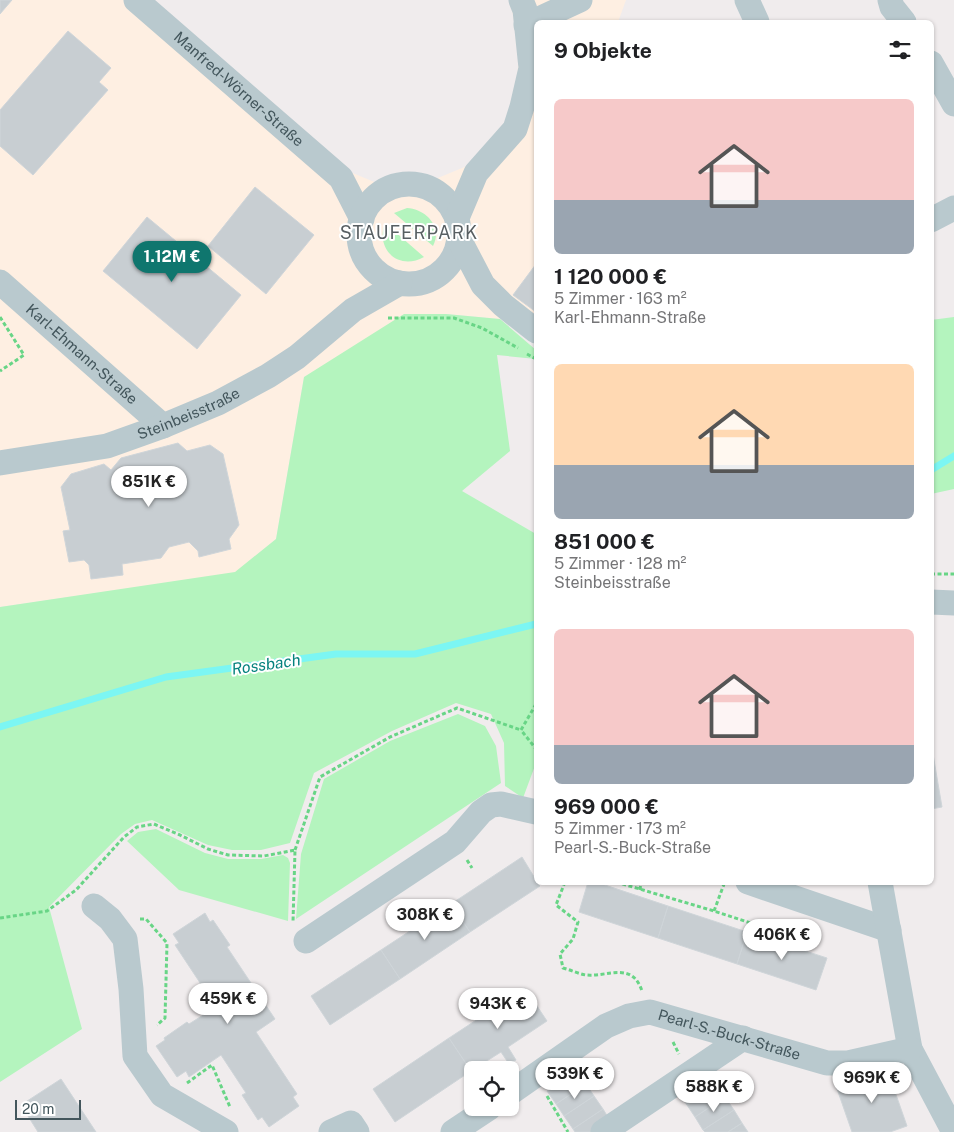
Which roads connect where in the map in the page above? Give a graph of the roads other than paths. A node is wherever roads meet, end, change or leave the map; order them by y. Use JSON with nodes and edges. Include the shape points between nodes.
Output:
{"nodes":[{"id":1,"x":136,"y":0,"type":"edge"},
{"id":2,"x":521,"y":0,"type":"edge"},
{"id":3,"x":580,"y":0,"type":"edge"},
{"id":4,"x":747,"y":0,"type":"edge"},
{"id":5,"x":890,"y":0,"type":"edge"},
{"id":6,"x":537,"y":20,"type":"edge"},
{"id":7,"x":756,"y":20,"type":"edge"},
{"id":8,"x":902,"y":20,"type":"edge"},
{"id":9,"x":534,"y":21,"type":"edge"},
{"id":10,"x":526,"y":25,"type":"junction"},
{"id":11,"x":934,"y":68,"type":"edge"},
{"id":12,"x":954,"y":104,"type":"edge"},
{"id":13,"x":476,"y":173,"type":"junction"},
{"id":14,"x":341,"y":178,"type":"junction"},
{"id":15,"x":389,"y":188,"type":"junction"},
{"id":16,"x":429,"y":188,"type":"junction"},
{"id":17,"x":954,"y":208,"type":"edge"},
{"id":18,"x":934,"y":218,"type":"edge"},
{"id":19,"x":362,"y":219,"type":"junction"},
{"id":20,"x":458,"y":228,"type":"junction"},
{"id":21,"x":366,"y":259,"type":"junction"},
{"id":22,"x":439,"y":274,"type":"junction"},
{"id":23,"x":0,"y":282,"type":"edge"},
{"id":24,"x":400,"y":283,"type":"junction"},
{"id":25,"x":483,"y":285,"type":"junction"},
{"id":26,"x":353,"y":310,"type":"junction"},
{"id":27,"x":534,"y":329,"type":"edge"},
{"id":28,"x":163,"y":426,"type":"junction"},
{"id":29,"x":0,"y":463,"type":"edge"},
{"id":30,"x":934,"y":602,"type":"edge"},
{"id":31,"x":954,"y":603,"type":"edge"},
{"id":32,"x":534,"y":812,"type":"edge"},
{"id":33,"x":757,"y":885,"type":"edge"},
{"id":34,"x":881,"y":885,"type":"edge"},
{"id":35,"x":94,"y":906,"type":"dead end"},
{"id":36,"x":889,"y":930,"type":"junction"},
{"id":37,"x":306,"y":941,"type":"road end"},
{"id":38,"x":742,"y":1038,"type":"junction"},
{"id":39,"x":910,"y":1049,"type":"junction"},
{"id":40,"x":519,"y":1087,"type":"edge"},
{"id":41,"x":476,"y":1116,"type":"edge"},
{"id":42,"x":230,"y":1124,"type":"edge"},
{"id":43,"x":331,"y":1132,"type":"edge"},
{"id":44,"x":357,"y":1132,"type":"edge"},
{"id":45,"x":453,"y":1132,"type":"edge"},
{"id":46,"x":603,"y":1132,"type":"edge"},
{"id":47,"x":954,"y":1132,"type":"edge"}],
"edges":[{"from":1,"to":14,"type":"street","name":"Manfred-Wörner-Straße"},
{"from":2,"to":10,"type":"street"},
{"from":3,"to":6,"type":"street"},
{"from":4,"to":7,"type":"street"},
{"from":5,"to":8,"type":"street"},
{"from":9,"to":10,"type":"street"},
{"from":10,"to":13,"type":"street","via":[[531,68],[515,129]]},
{"from":11,"to":12,"type":"street"},
{"from":13,"to":16,"type":"street"},
{"from":13,"to":20,"type":"street"},
{"from":14,"to":15,"type":"street","name":"Manfred-Wörner-Straße"},
{"from":14,"to":19,"type":"street","name":"Manfred-Wörner-Straße"},
{"from":15,"to":16,"type":"street","name":"Manfred-Wörner-Straße","via":[[416,184]]},
{"from":15,"to":19,"type":"street","via":[[368,206]]},
{"from":16,"to":20,"type":"street","via":[[450,206]]},
{"from":17,"to":18,"type":"street"},
{"from":19,"to":21,"type":"street","via":[[359,232]]},
{"from":20,"to":22,"type":"street","via":[[456,252]]},
{"from":20,"to":25,"type":"street"},
{"from":21,"to":24,"type":"street","via":[[386,278]]},
{"from":21,"to":26,"type":"street"},
{"from":22,"to":24,"type":"street","via":[[427,281]]},
{"from":22,"to":25,"type":"street"},
{"from":23,"to":28,"type":"street","name":"Karl-Ehmann-Straße"},
{"from":24,"to":26,"type":"street","name":"Steinbeisstraße"},
{"from":25,"to":27,"type":"street"},
{"from":26,"to":28,"type":"street","name":"Steinbeisstraße","via":[[297,357],[268,376],[218,403]]},
{"from":28,"to":29,"type":"street","name":"Steinbeisstraße","via":[[107,446]]},
{"from":30,"to":31,"type":"street"},
{"from":32,"to":37,"type":"street","via":[[491,805],[455,842]]},
{"from":33,"to":36,"type":"street"},
{"from":34,"to":36,"type":"street"},
{"from":35,"to":42,"type":"street","via":[[125,938],[135,1056],[162,1095]]},
{"from":36,"to":39,"type":"street"},
{"from":38,"to":39,"type":"street","name":"Pearl-S.-Buck-Straße","via":[[827,1063],[848,1063]]},
{"from":38,"to":40,"type":"street","name":"Pearl-S.-Buck-Straße","via":[[650,1012],[629,1016],[606,1026]]},
{"from":38,"to":46,"type":"street"},
{"from":39,"to":47,"type":"street"},
{"from":41,"to":45,"type":"street"},
{"from":43,"to":44,"type":"street","via":[[351,1123]]}]}
